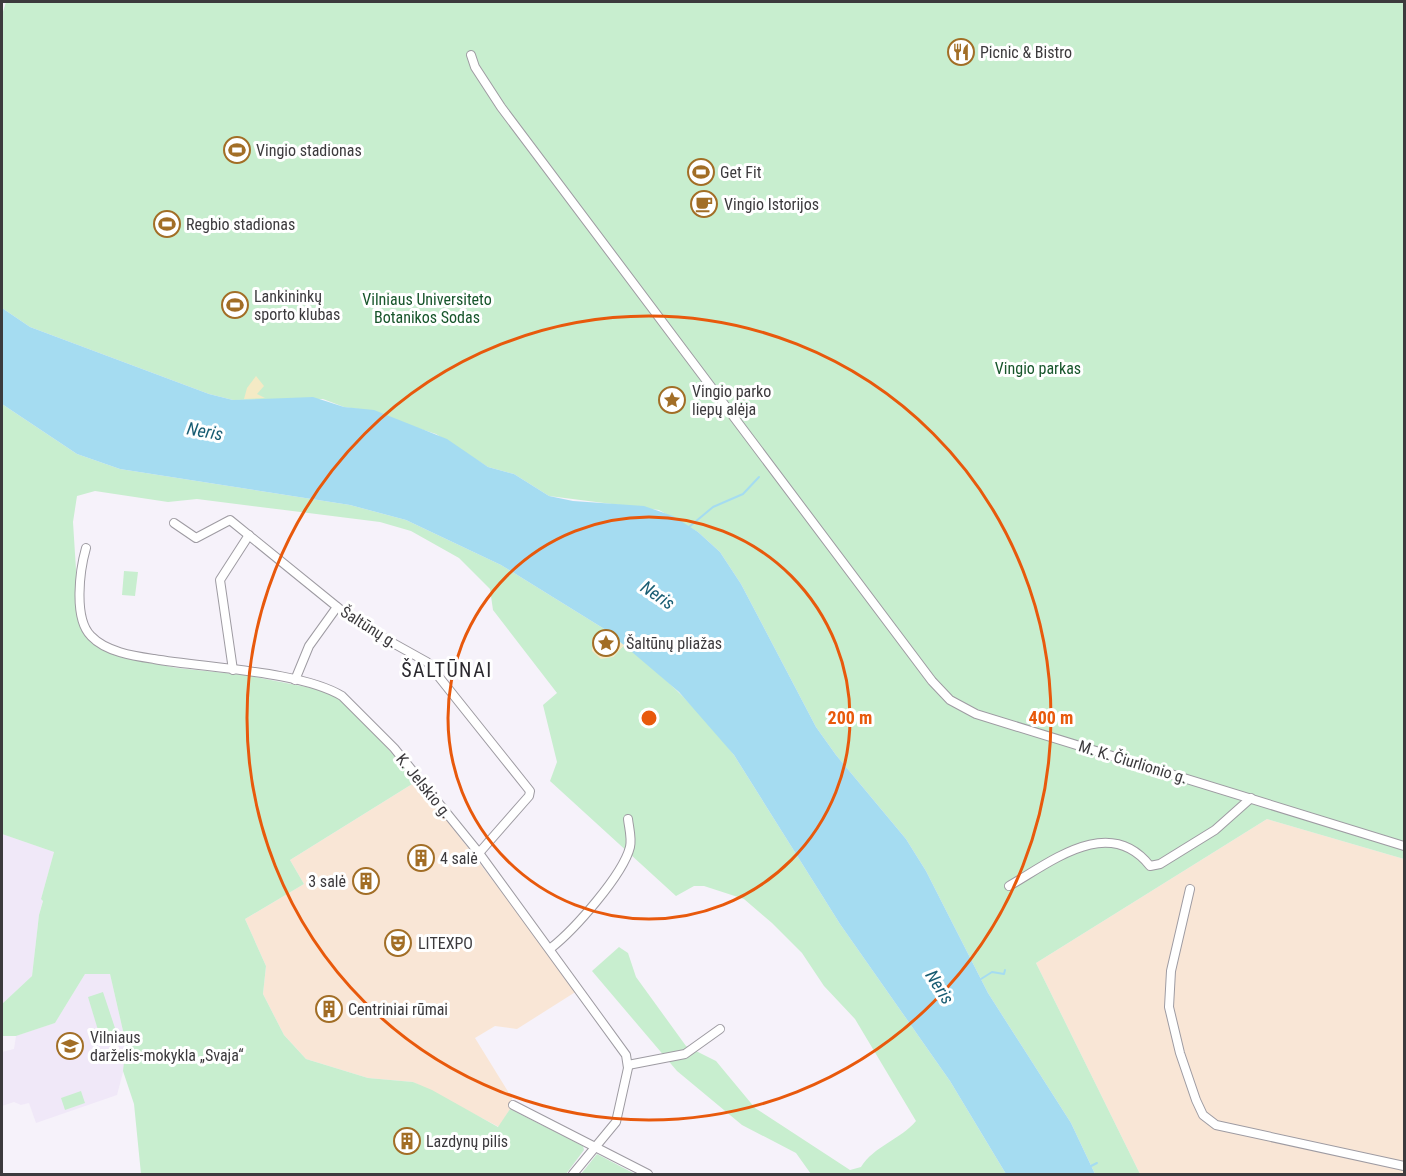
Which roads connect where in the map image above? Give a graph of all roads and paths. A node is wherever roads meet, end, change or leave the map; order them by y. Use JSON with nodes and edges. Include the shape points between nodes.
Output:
{"nodes":[{"id":1,"x":471,"y":55,"type":"dead end"},
{"id":2,"x":174,"y":523,"type":"dead end"},
{"id":3,"x":249,"y":535,"type":"junction"},
{"id":4,"x":86,"y":548,"type":"dead end"},
{"id":5,"x":337,"y":607,"type":"junction"},
{"id":6,"x":233,"y":670,"type":"junction"},
{"id":7,"x":295,"y":681,"type":"junction"},
{"id":8,"x":1251,"y":798,"type":"junction"},
{"id":9,"x":628,"y":819,"type":"dead end"},
{"id":10,"x":1404,"y":846,"type":"edge"},
{"id":11,"x":478,"y":853,"type":"junction"},
{"id":12,"x":1010,"y":886,"type":"dead end"},
{"id":13,"x":1190,"y":889,"type":"dead end"},
{"id":14,"x":551,"y":948,"type":"junction"},
{"id":15,"x":720,"y":1029,"type":"dead end"},
{"id":16,"x":628,"y":1065,"type":"junction"},
{"id":17,"x":513,"y":1104,"type":"dead end"},
{"id":18,"x":594,"y":1147,"type":"junction"},
{"id":19,"x":1404,"y":1166,"type":"edge"},
{"id":20,"x":573,"y":1174,"type":"edge"},
{"id":21,"x":648,"y":1174,"type":"edge"}],
"edges":[{"from":1,"to":8,"type":"street","name":"M. K. Čiurlionio g.","via":[[501,107],[925,672],[950,700],[976,714]]},
{"from":2,"to":3,"type":"street","name":"Šaltūnų g.","via":[[196,538],[228,520]]},
{"from":3,"to":5,"type":"street","name":"Šaltūnų g."},
{"from":3,"to":6,"type":"street","via":[[220,580]]},
{"from":4,"to":6,"type":"street","name":"K. Jelskio g.","via":[[79,593],[86,628],[96,640],[130,655]]},
{"from":5,"to":7,"type":"street","via":[[309,646]]},
{"from":5,"to":11,"type":"street","name":"Šaltūnų g.","via":[[432,666],[530,791]]},
{"from":6,"to":7,"type":"street","name":"K. Jelskio g."},
{"from":7,"to":11,"type":"street","name":"K. Jelskio g.","via":[[320,685],[342,696],[393,748]]},
{"from":8,"to":10,"type":"street","name":"M. K. Čiurlionio g."},
{"from":8,"to":12,"type":"street","via":[[1215,830],[1160,864],[1150,866],[1144,858],[1119,844],[1084,845]]},
{"from":9,"to":14,"type":"street","via":[[631,839],[621,866],[579,922]]},
{"from":11,"to":14,"type":"street","name":"K. Jelskio g."},
{"from":13,"to":19,"type":"street","via":[[1171,971],[1169,1007],[1185,1070],[1203,1115],[1216,1125]]},
{"from":14,"to":16,"type":"street","name":"K. Jelskio g.","via":[[624,1050]]},
{"from":15,"to":16,"type":"street","via":[[685,1054]]},
{"from":16,"to":18,"type":"street","via":[[616,1122]]},
{"from":17,"to":18,"type":"street"},
{"from":18,"to":20,"type":"street"},
{"from":18,"to":21,"type":"street"}]}
